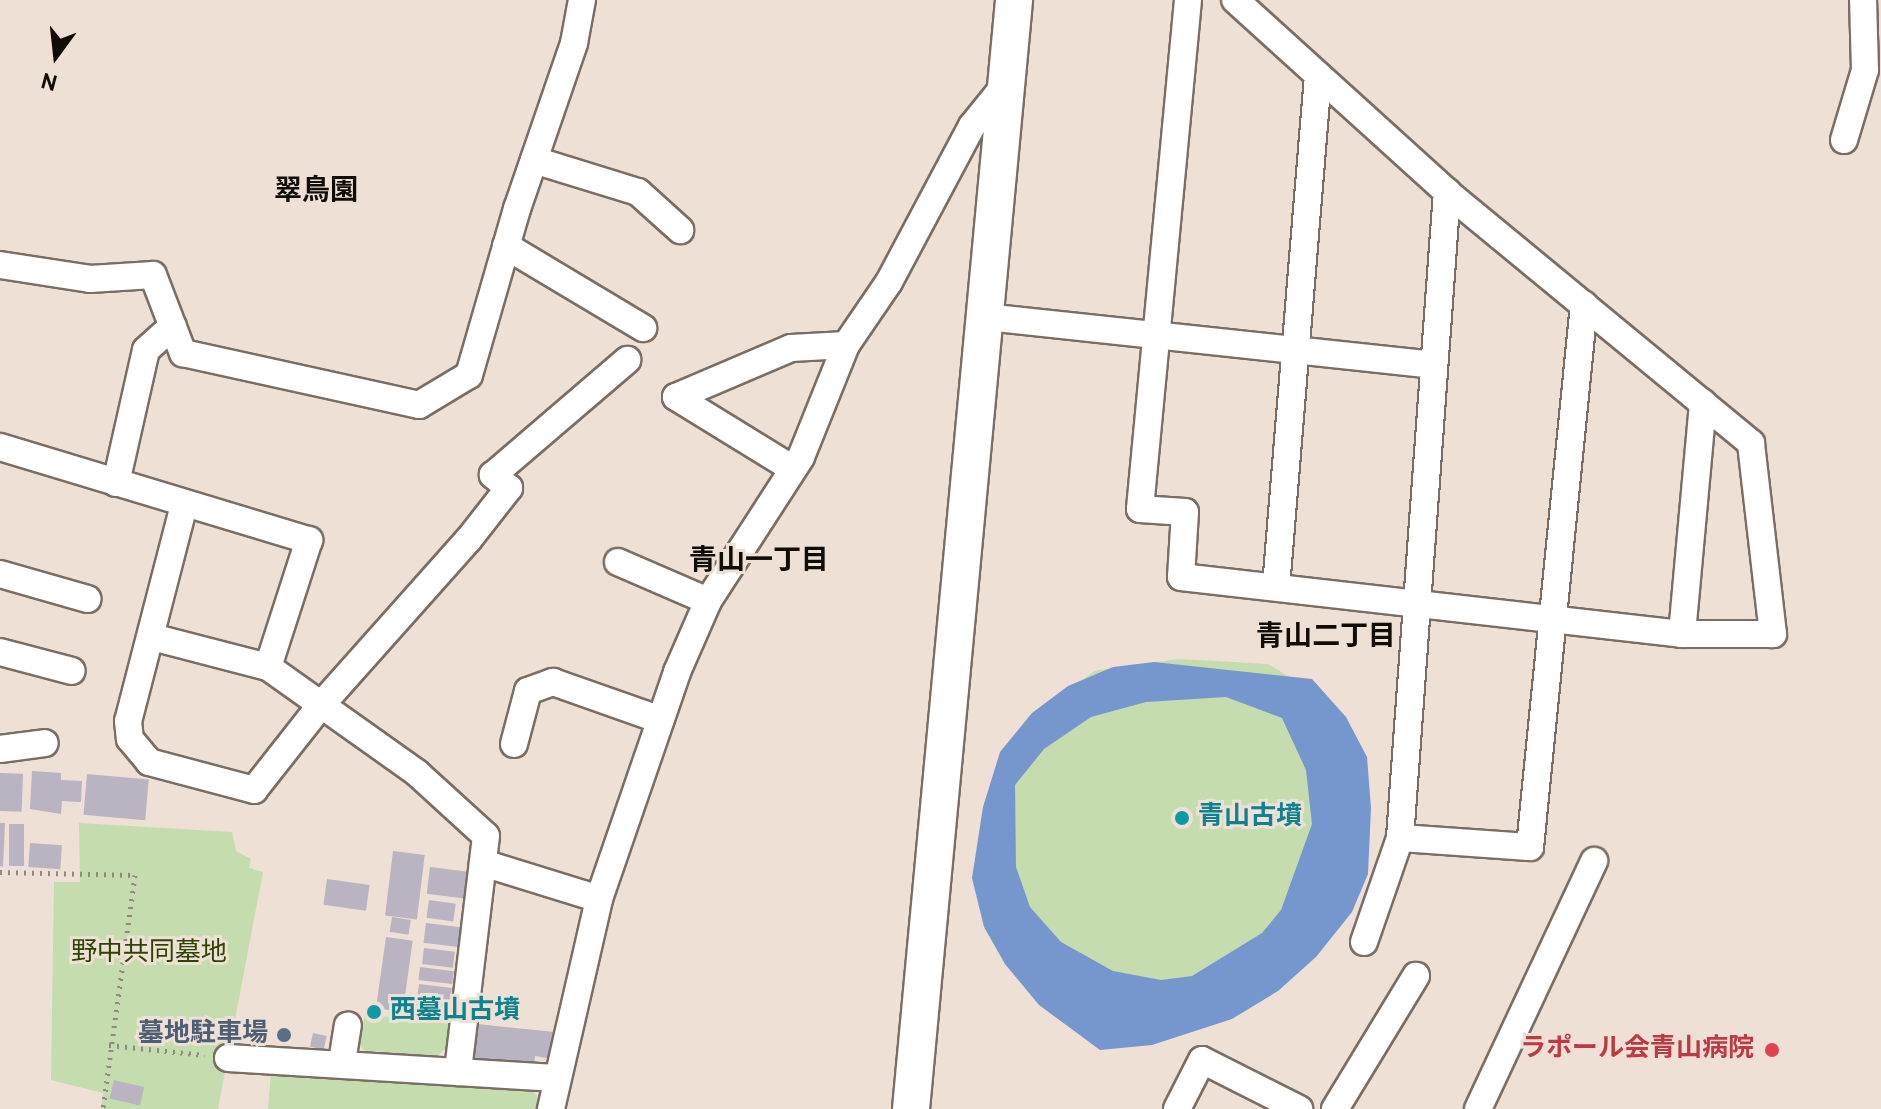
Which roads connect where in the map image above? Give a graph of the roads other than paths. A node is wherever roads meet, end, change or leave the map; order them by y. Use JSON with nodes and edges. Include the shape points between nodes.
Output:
{"nodes":[{"id":1,"x":582,"y":0,"type":"edge"},
{"id":2,"x":1014,"y":0,"type":"edge"},
{"id":3,"x":1188,"y":0,"type":"edge"},
{"id":4,"x":1235,"y":0,"type":"edge"},
{"id":5,"x":1863,"y":0,"type":"edge"},
{"id":6,"x":1318,"y":76,"type":"junction"},
{"id":7,"x":1006,"y":84,"type":"junction"},
{"id":8,"x":1844,"y":140,"type":"dead end"},
{"id":9,"x":534,"y":160,"type":"junction"},
{"id":10,"x":1447,"y":192,"type":"junction"},
{"id":11,"x":680,"y":230,"type":"dead end"},
{"id":12,"x":506,"y":246,"type":"junction"},
{"id":13,"x":0,"y":265,"type":"edge"},
{"id":14,"x":1584,"y":305,"type":"junction"},
{"id":15,"x":986,"y":317,"type":"junction"},
{"id":16,"x":173,"y":326,"type":"junction"},
{"id":17,"x":643,"y":328,"type":"dead end"},
{"id":18,"x":1157,"y":339,"type":"junction"},
{"id":19,"x":846,"y":345,"type":"junction"},
{"id":20,"x":1294,"y":352,"type":"junction"},
{"id":21,"x":627,"y":360,"type":"dead end"},
{"id":22,"x":1433,"y":365,"type":"junction"},
{"id":23,"x":1703,"y":403,"type":"junction"},
{"id":24,"x":0,"y":447,"type":"edge"},
{"id":25,"x":793,"y":469,"type":"junction"},
{"id":26,"x":116,"y":483,"type":"junction"},
{"id":27,"x":184,"y":505,"type":"junction"},
{"id":28,"x":618,"y":562,"type":"dead end"},
{"id":29,"x":0,"y":574,"type":"edge"},
{"id":30,"x":1276,"y":587,"type":"junction"},
{"id":31,"x":87,"y":599,"type":"dead end"},
{"id":32,"x":708,"y":601,"type":"junction"},
{"id":33,"x":1420,"y":603,"type":"junction"},
{"id":34,"x":1552,"y":621,"type":"junction"},
{"id":35,"x":1682,"y":634,"type":"junction"},
{"id":36,"x":152,"y":637,"type":"junction"},
{"id":37,"x":0,"y":652,"type":"edge"},
{"id":38,"x":268,"y":667,"type":"junction"},
{"id":39,"x":72,"y":671,"type":"dead end"},
{"id":40,"x":321,"y":705,"type":"junction"},
{"id":41,"x":661,"y":720,"type":"junction"},
{"id":42,"x":45,"y":743,"type":"dead end"},
{"id":43,"x":514,"y":744,"type":"dead end"},
{"id":44,"x":0,"y":749,"type":"edge"},
{"id":45,"x":1400,"y":838,"type":"junction"},
{"id":46,"x":1594,"y":861,"type":"dead end"},
{"id":47,"x":483,"y":863,"type":"junction"},
{"id":48,"x":599,"y":899,"type":"junction"},
{"id":49,"x":1364,"y":942,"type":"dead end"},
{"id":50,"x":1416,"y":976,"type":"dead end"},
{"id":51,"x":348,"y":1025,"type":"dead end"},
{"id":52,"x":228,"y":1058,"type":"road end"},
{"id":53,"x":342,"y":1062,"type":"junction"},
{"id":54,"x":458,"y":1072,"type":"junction"},
{"id":55,"x":555,"y":1078,"type":"junction"},
{"id":56,"x":551,"y":1109,"type":"edge"},
{"id":57,"x":911,"y":1109,"type":"edge"},
{"id":58,"x":1177,"y":1109,"type":"edge"},
{"id":59,"x":1299,"y":1109,"type":"edge"},
{"id":60,"x":1335,"y":1109,"type":"edge"},
{"id":61,"x":1478,"y":1109,"type":"edge"}],
"edges":[{"from":1,"to":9,"type":"street","via":[[574,43]]},
{"from":2,"to":7,"type":"street"},
{"from":3,"to":18,"type":"street"},
{"from":4,"to":6,"type":"street"},
{"from":5,"to":8,"type":"street","via":[[1865,70]]},
{"from":6,"to":10,"type":"street"},
{"from":6,"to":20,"type":"street"},
{"from":7,"to":15,"type":"street"},
{"from":7,"to":19,"type":"street","via":[[972,126],[889,282]]},
{"from":9,"to":11,"type":"street","via":[[638,192]]},
{"from":9,"to":12,"type":"street"},
{"from":10,"to":14,"type":"street"},
{"from":10,"to":22,"type":"street"},
{"from":12,"to":16,"type":"street","via":[[469,375],[419,405],[183,353]]},
{"from":12,"to":17,"type":"street"},
{"from":13,"to":16,"type":"street","via":[[90,279],[153,275]]},
{"from":14,"to":23,"type":"street"},
{"from":14,"to":34,"type":"street"},
{"from":15,"to":18,"type":"street"},
{"from":15,"to":57,"type":"street"},
{"from":16,"to":26,"type":"street","via":[[146,350]]},
{"from":18,"to":20,"type":"street"},
{"from":18,"to":30,"type":"street","via":[[1140,509],[1185,512],[1181,577]]},
{"from":19,"to":25,"type":"street"},
{"from":19,"to":25,"type":"street","via":[[791,348],[676,397]]},
{"from":20,"to":22,"type":"street"},
{"from":20,"to":30,"type":"street"},
{"from":21,"to":40,"type":"street","via":[[493,475],[509,488]]},
{"from":22,"to":33,"type":"street"},
{"from":23,"to":35,"type":"street"},
{"from":23,"to":35,"type":"street","via":[[1751,443],[1773,634]]},
{"from":24,"to":26,"type":"street"},
{"from":25,"to":32,"type":"street"},
{"from":26,"to":27,"type":"street"},
{"from":27,"to":36,"type":"street"},
{"from":27,"to":38,"type":"street","via":[[309,540]]},
{"from":28,"to":32,"type":"street"},
{"from":29,"to":31,"type":"street"},
{"from":30,"to":33,"type":"street"},
{"from":32,"to":41,"type":"street"},
{"from":33,"to":34,"type":"street"},
{"from":33,"to":45,"type":"street"},
{"from":34,"to":35,"type":"street"},
{"from":34,"to":45,"type":"street","via":[[1530,847]]},
{"from":36,"to":38,"type":"street"},
{"from":36,"to":40,"type":"street","via":[[128,721],[130,739],[149,762],[254,790]]},
{"from":37,"to":39,"type":"street"},
{"from":38,"to":40,"type":"street"},
{"from":40,"to":47,"type":"street","via":[[417,773],[486,836]]},
{"from":41,"to":43,"type":"street","via":[[553,682],[528,691]]},
{"from":41,"to":48,"type":"street"},
{"from":42,"to":44,"type":"street"},
{"from":45,"to":49,"type":"street"},
{"from":46,"to":61,"type":"street"},
{"from":47,"to":48,"type":"street"},
{"from":47,"to":54,"type":"street"},
{"from":48,"to":55,"type":"street"},
{"from":50,"to":60,"type":"street"},
{"from":51,"to":53,"type":"street"},
{"from":52,"to":53,"type":"street"},
{"from":53,"to":54,"type":"street"},
{"from":54,"to":55,"type":"street"},
{"from":55,"to":56,"type":"street"},
{"from":58,"to":59,"type":"street","via":[[1202,1060]]}]}
